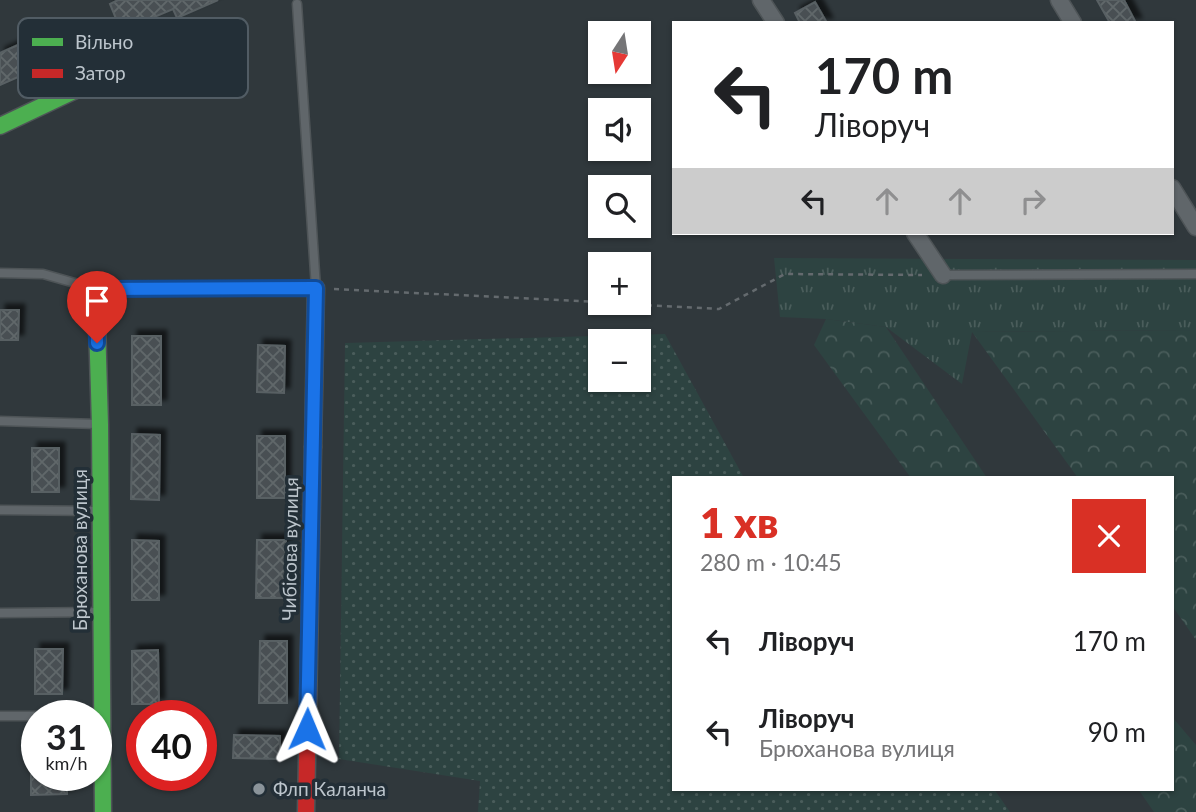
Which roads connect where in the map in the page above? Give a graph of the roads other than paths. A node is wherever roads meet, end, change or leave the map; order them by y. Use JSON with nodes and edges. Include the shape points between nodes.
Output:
{"nodes":[{"id":1,"x":761,"y":0,"type":"edge"},
{"id":2,"x":1059,"y":0,"type":"edge"},
{"id":3,"x":297,"y":4,"type":"dead end"},
{"id":4,"x":775,"y":21,"type":"edge"},
{"id":5,"x":1072,"y":21,"type":"edge"},
{"id":6,"x":59,"y":98,"type":"edge"},
{"id":7,"x":0,"y":126,"type":"edge"},
{"id":8,"x":1174,"y":191,"type":"edge"},
{"id":9,"x":1196,"y":227,"type":"edge"},
{"id":10,"x":916,"y":235,"type":"edge"},
{"id":11,"x":0,"y":272,"type":"edge"},
{"id":12,"x":1196,"y":274,"type":"edge"},
{"id":13,"x":943,"y":275,"type":"joint"},
{"id":14,"x":316,"y":288,"type":"junction"},
{"id":15,"x":96,"y":289,"type":"junction"},
{"id":16,"x":0,"y":421,"type":"edge"},
{"id":17,"x":100,"y":425,"type":"junction"},
{"id":18,"x":0,"y":510,"type":"edge"},
{"id":19,"x":101,"y":511,"type":"junction"},
{"id":20,"x":100,"y":612,"type":"junction"},
{"id":21,"x":0,"y":613,"type":"edge"},
{"id":22,"x":102,"y":700,"type":"edge"},
{"id":23,"x":0,"y":716,"type":"edge"},
{"id":24,"x":21,"y":716,"type":"edge"},
{"id":25,"x":103,"y":791,"type":"edge"},
{"id":26,"x":103,"y":812,"type":"edge"},
{"id":27,"x":306,"y":812,"type":"edge"}],
"edges":[{"from":1,"to":4,"type":"street"},
{"from":2,"to":5,"type":"street"},
{"from":3,"to":14,"type":"lane"},
{"from":6,"to":7,"type":"street"},
{"from":8,"to":9,"type":"street"},
{"from":10,"to":13,"type":"street"},
{"from":11,"to":15,"type":"lane","via":[[43,274]]},
{"from":12,"to":13,"type":"lane"},
{"from":14,"to":15,"type":"lane"},
{"from":14,"to":27,"type":"street","name":"Чибісова вулиця"},
{"from":15,"to":17,"type":"street","name":"Брюханова вулиця"},
{"from":16,"to":17,"type":"lane"},
{"from":17,"to":19,"type":"street","name":"Брюханова вулиця"},
{"from":18,"to":19,"type":"lane"},
{"from":19,"to":20,"type":"street","name":"Брюханова вулиця"},
{"from":20,"to":21,"type":"lane"},
{"from":20,"to":22,"type":"street","name":"Брюханова вулиця"},
{"from":23,"to":24,"type":"lane"},
{"from":25,"to":26,"type":"street","name":"Брюханова вулиця"}]}
